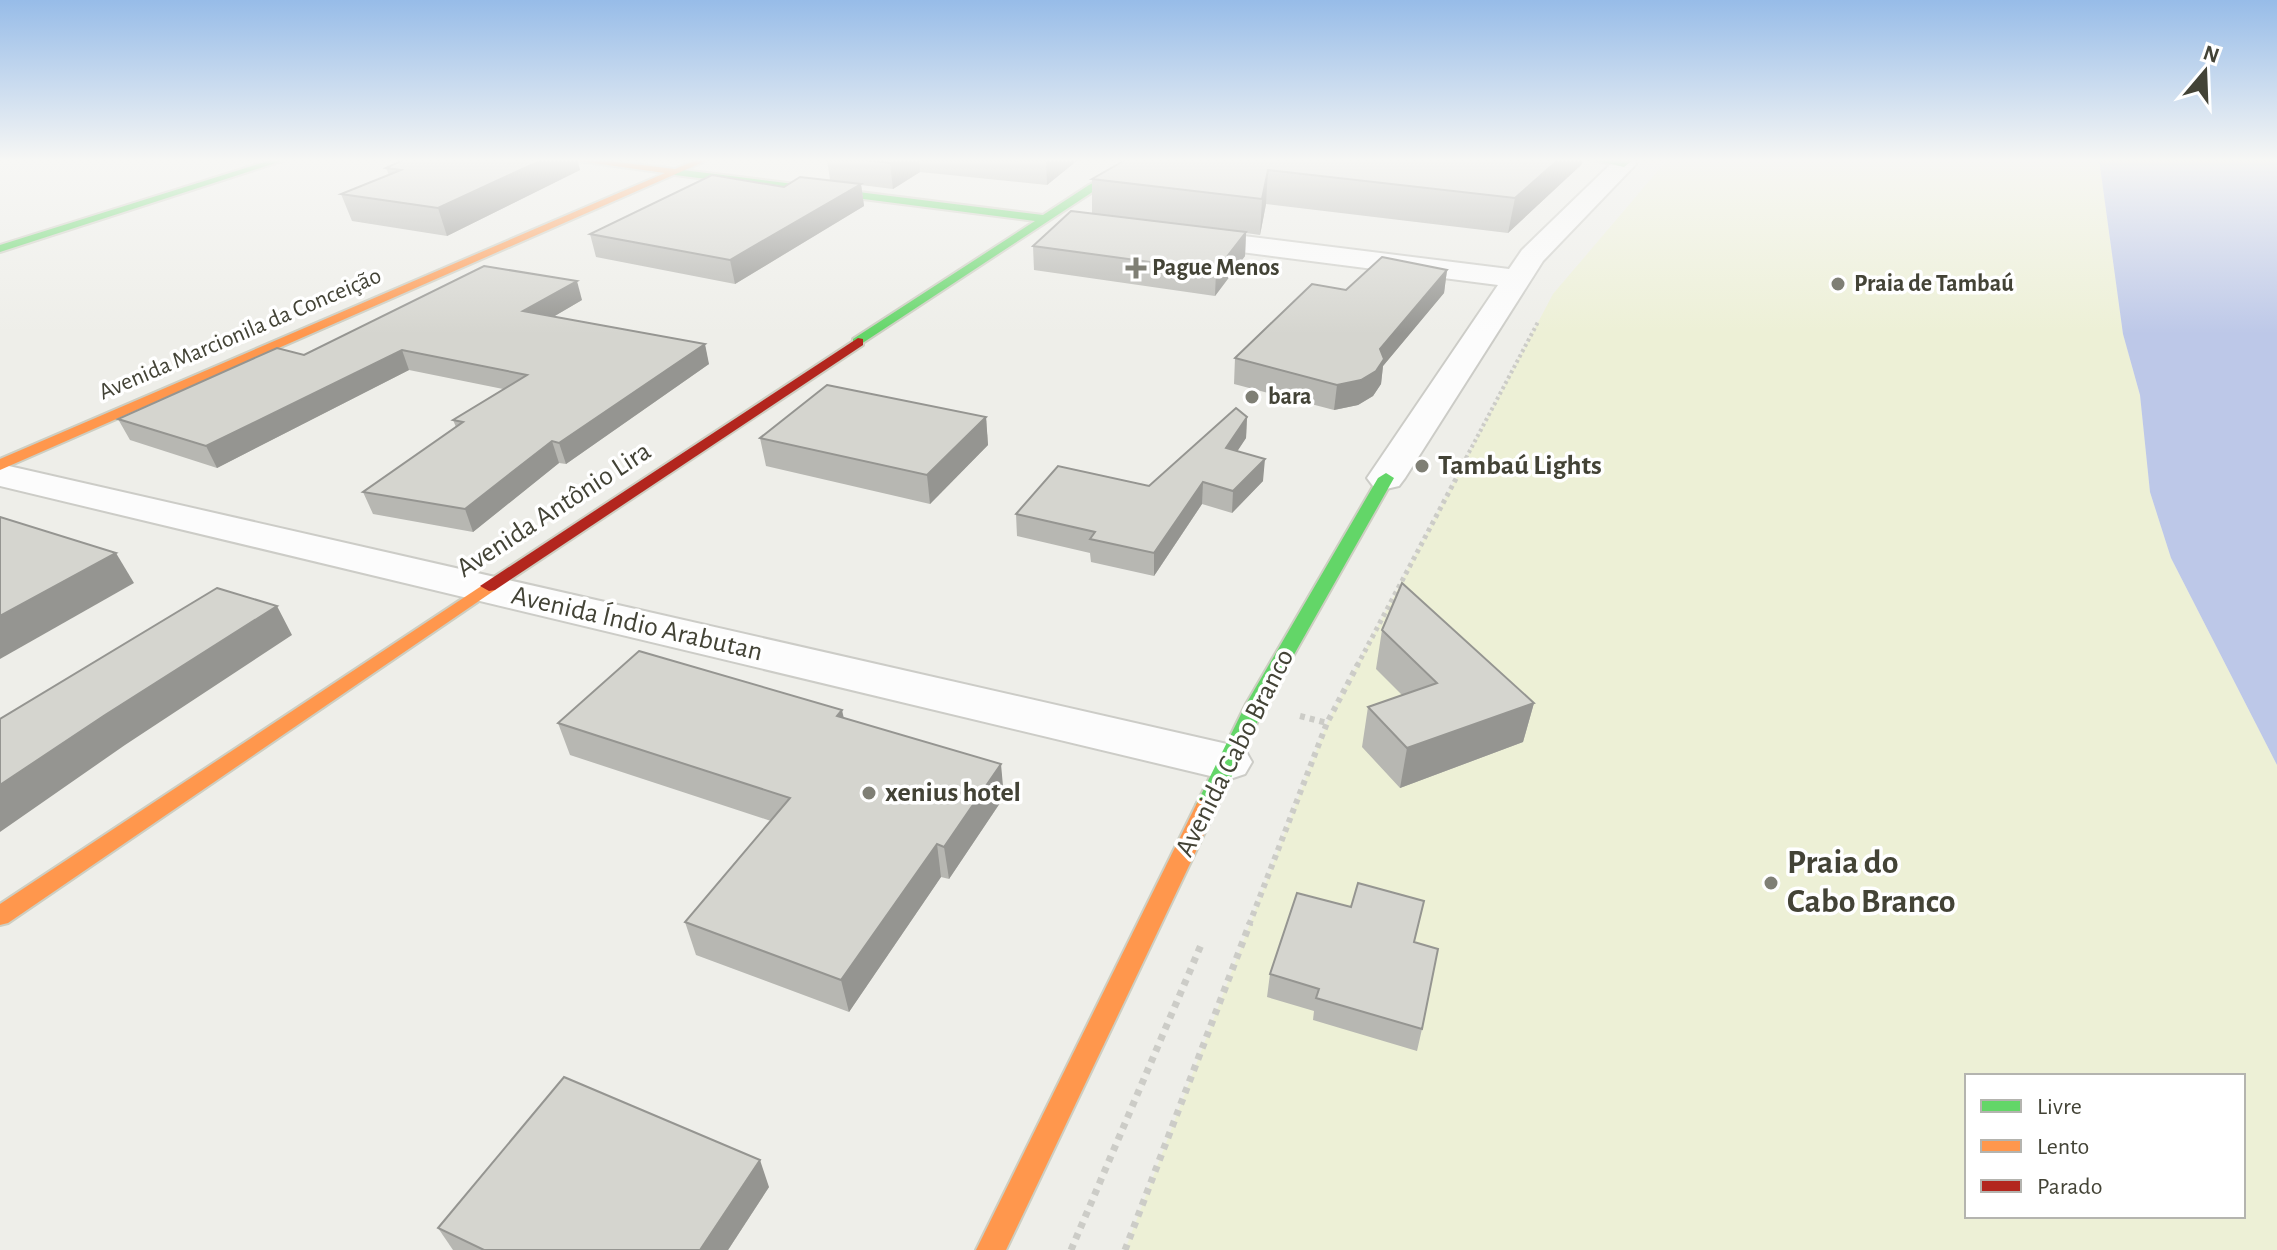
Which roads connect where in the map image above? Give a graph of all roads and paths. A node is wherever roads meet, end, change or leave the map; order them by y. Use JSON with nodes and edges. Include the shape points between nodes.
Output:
{"nodes":[{"id":1,"x":100,"y":217,"type":"edge"},
{"id":2,"x":571,"y":217,"type":"edge"},
{"id":3,"x":1032,"y":217,"type":"edge"},
{"id":4,"x":1206,"y":217,"type":"edge"},
{"id":5,"x":1574,"y":217,"type":"edge"},
{"id":6,"x":1156,"y":233,"type":"edge"},
{"id":7,"x":0,"y":249,"type":"edge"},
{"id":8,"x":1526,"y":267,"type":"junction"},
{"id":9,"x":1540,"y":319,"type":"dead end"},
{"id":10,"x":0,"y":465,"type":"edge"},
{"id":11,"x":0,"y":475,"type":"edge"},
{"id":12,"x":1386,"y":478,"type":"joint"},
{"id":13,"x":485,"y":589,"type":"junction"},
{"id":14,"x":1312,"y":704,"type":"dead end"},
{"id":15,"x":1300,"y":730,"type":"dead end"},
{"id":16,"x":1227,"y":762,"type":"junction"},
{"id":17,"x":0,"y":916,"type":"edge"},
{"id":18,"x":1202,"y":943,"type":"dead end"},
{"id":19,"x":991,"y":1250,"type":"edge"},
{"id":20,"x":1071,"y":1250,"type":"edge"},
{"id":21,"x":1125,"y":1250,"type":"edge"}],
"edges":[{"from":1,"to":7,"type":"main road"},
{"from":2,"to":10,"type":"main road","name":"Avenida Marcionila da Conceição"},
{"from":3,"to":13,"type":"main road","name":"Avenida Antônio Lira"},
{"from":4,"to":8,"type":"street"},
{"from":5,"to":8,"type":"street","name":"Avenida Cabo Branco"},
{"from":6,"to":8,"type":"street"},
{"from":8,"to":12,"type":"street","name":"Avenida Cabo Branco"},
{"from":9,"to":21,"type":"path","via":[[1327,723]]},
{"from":11,"to":13,"type":"street","name":"Avenida Índio Arabutan"},
{"from":12,"to":16,"type":"main road","name":"Avenida Cabo Branco"},
{"from":13,"to":16,"type":"street","name":"Avenida Índio Arabutan"},
{"from":13,"to":17,"type":"main road","name":"Avenida Antônio Lira"},
{"from":14,"to":15,"type":"path"},
{"from":16,"to":19,"type":"main road","name":"Avenida Cabo Branco"},
{"from":18,"to":20,"type":"path"}]}
